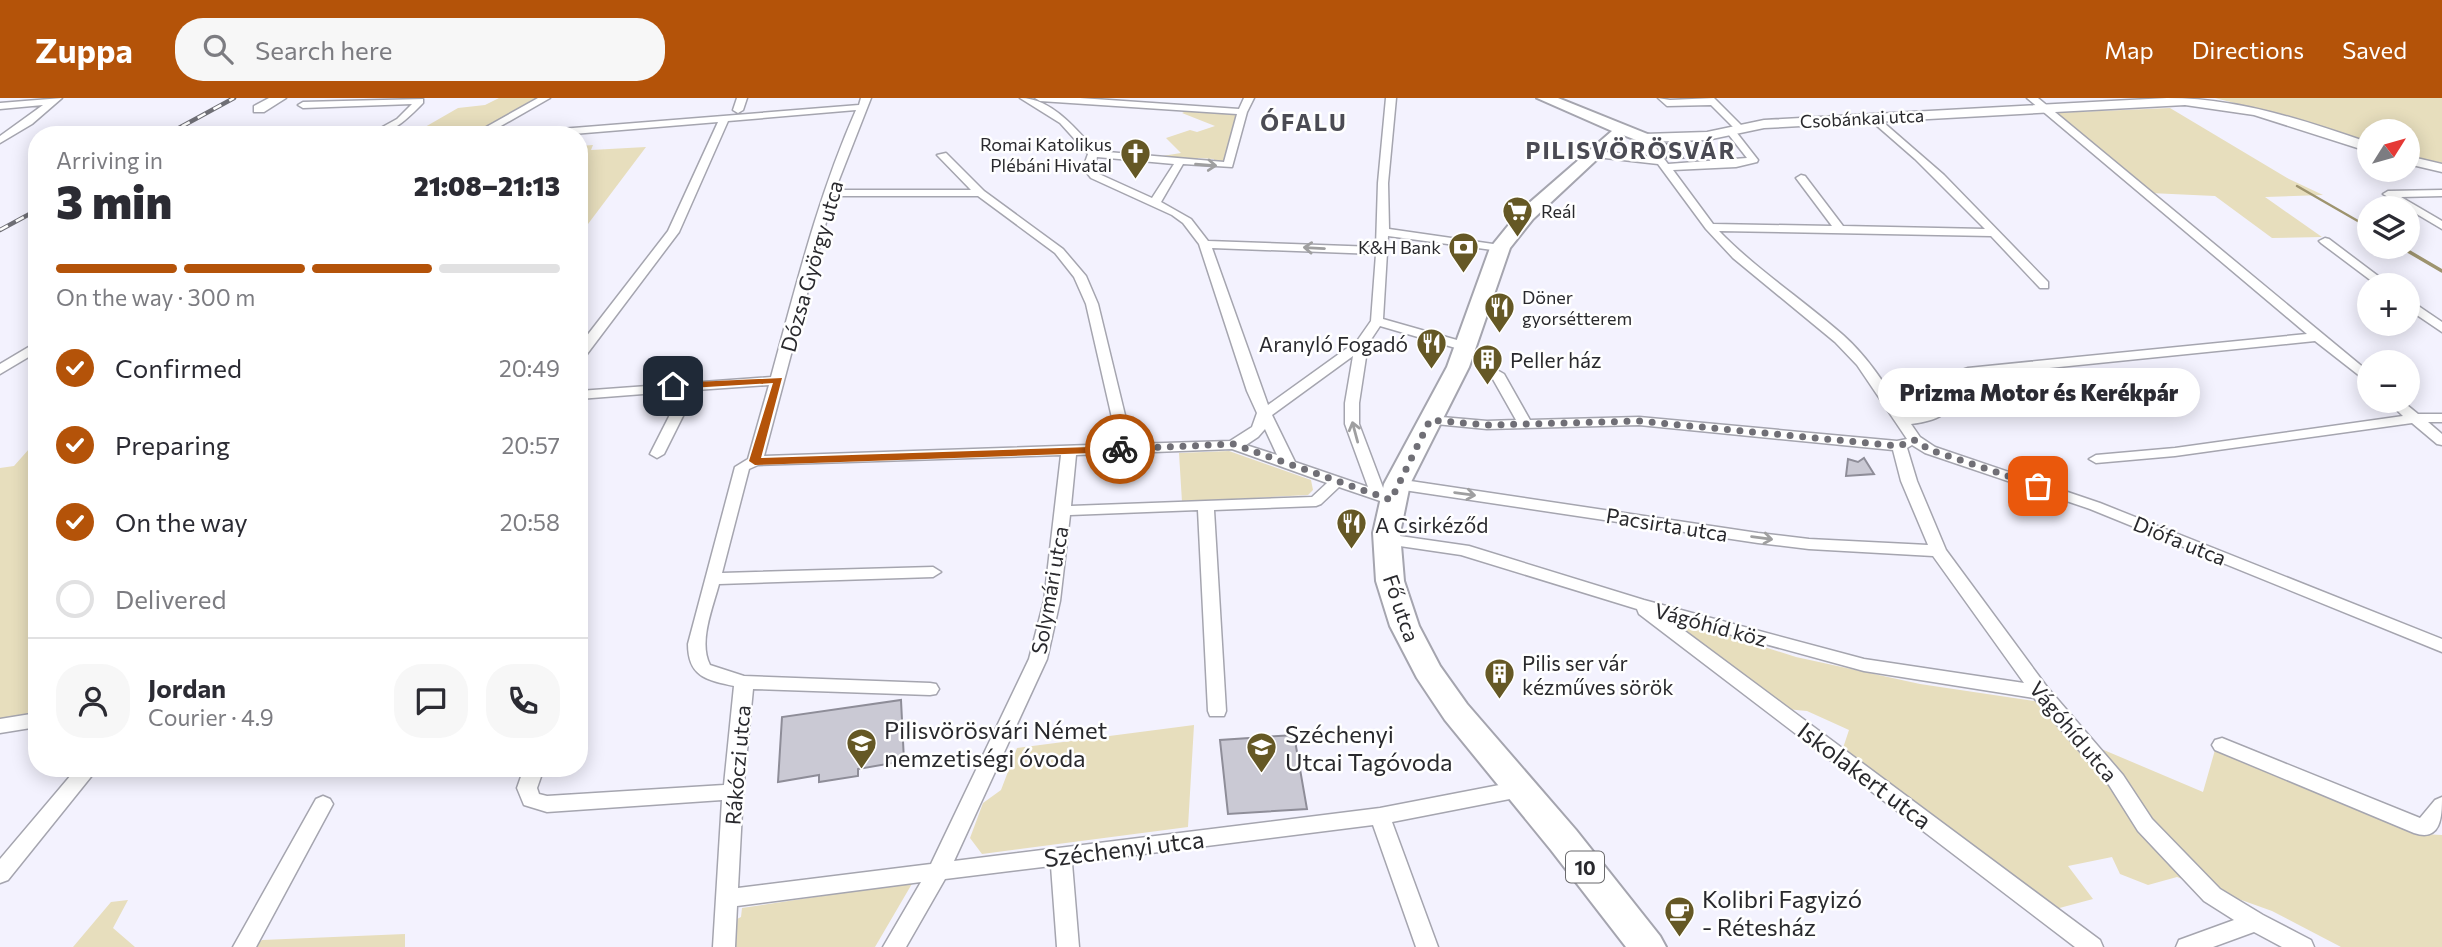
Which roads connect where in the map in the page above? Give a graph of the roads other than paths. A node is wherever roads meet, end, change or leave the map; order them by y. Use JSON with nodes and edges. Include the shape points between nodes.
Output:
{"nodes":[{"id":1,"x":279,"y":98,"type":"edge"},
{"id":2,"x":545,"y":98,"type":"edge"},
{"id":3,"x":742,"y":98,"type":"edge"},
{"id":4,"x":1025,"y":98,"type":"edge"},
{"id":5,"x":1040,"y":98,"type":"edge"},
{"id":6,"x":1249,"y":98,"type":"edge"},
{"id":7,"x":1391,"y":98,"type":"edge"},
{"id":8,"x":1545,"y":98,"type":"edge"},
{"id":9,"x":1663,"y":98,"type":"edge"},
{"id":10,"x":2032,"y":98,"type":"edge"},
{"id":11,"x":54,"y":100,"type":"edge"},
{"id":12,"x":363,"y":100,"type":"edge"},
{"id":13,"x":1711,"y":100,"type":"edge"},
{"id":14,"x":2194,"y":100,"type":"edge"},
{"id":15,"x":864,"y":103,"type":"edge"},
{"id":16,"x":303,"y":105,"type":"dead end"},
{"id":17,"x":0,"y":106,"type":"edge"},
{"id":18,"x":2045,"y":108,"type":"junction"},
{"id":19,"x":259,"y":110,"type":"dead end"},
{"id":20,"x":738,"y":110,"type":"dead end"},
{"id":21,"x":1242,"y":112,"type":"junction"},
{"id":22,"x":1873,"y":118,"type":"junction"},
{"id":23,"x":724,"y":119,"type":"junction"},
{"id":24,"x":390,"y":126,"type":"edge"},
{"id":25,"x":494,"y":126,"type":"edge"},
{"id":26,"x":1734,"y":129,"type":"junction"},
{"id":27,"x":588,"y":130,"type":"edge"},
{"id":28,"x":1613,"y":130,"type":"junction"},
{"id":29,"x":1641,"y":138,"type":"junction"},
{"id":30,"x":0,"y":140,"type":"edge"},
{"id":31,"x":2357,"y":144,"type":"edge"},
{"id":32,"x":1598,"y":152,"type":"junction"},
{"id":33,"x":1093,"y":154,"type":"junction"},
{"id":34,"x":942,"y":155,"type":"dead end"},
{"id":35,"x":1180,"y":163,"type":"junction"},
{"id":36,"x":2420,"y":163,"type":"edge"},
{"id":37,"x":1664,"y":164,"type":"junction"},
{"id":38,"x":2442,"y":168,"type":"edge"},
{"id":39,"x":1801,"y":178,"type":"dead end"},
{"id":40,"x":977,"y":190,"type":"junction"},
{"id":41,"x":830,"y":193,"type":"junction"},
{"id":42,"x":2442,"y":193,"type":"edge"},
{"id":43,"x":1155,"y":203,"type":"junction"},
{"id":44,"x":2442,"y":226,"type":"edge"},
{"id":45,"x":1710,"y":227,"type":"junction"},
{"id":46,"x":1841,"y":230,"type":"junction"},
{"id":47,"x":1383,"y":232,"type":"junction"},
{"id":48,"x":1994,"y":233,"type":"junction"},
{"id":49,"x":2325,"y":241,"type":"dead end"},
{"id":50,"x":1205,"y":244,"type":"junction"},
{"id":51,"x":1500,"y":248,"type":"junction"},
{"id":52,"x":1382,"y":251,"type":"junction"},
{"id":53,"x":2369,"y":273,"type":"edge"},
{"id":54,"x":2044,"y":285,"type":"dead end"},
{"id":55,"x":2420,"y":312,"type":"edge"},
{"id":56,"x":1377,"y":321,"type":"junction"},
{"id":57,"x":2442,"y":328,"type":"edge"},
{"id":58,"x":2316,"y":337,"type":"junction"},
{"id":59,"x":588,"y":343,"type":"edge"},
{"id":60,"x":1362,"y":344,"type":"junction"},
{"id":61,"x":1466,"y":347,"type":"junction"},
{"id":62,"x":28,"y":352,"type":"edge"},
{"id":63,"x":0,"y":370,"type":"edge"},
{"id":64,"x":2357,"y":370,"type":"edge"},
{"id":65,"x":1497,"y":374,"type":"dead end"},
{"id":66,"x":779,"y":380,"type":"junction"},
{"id":67,"x":692,"y":385,"type":"junction"},
{"id":68,"x":588,"y":394,"type":"edge"},
{"id":69,"x":2410,"y":413,"type":"edge"},
{"id":70,"x":1264,"y":414,"type":"junction"},
{"id":71,"x":2416,"y":418,"type":"junction"},
{"id":72,"x":2442,"y":418,"type":"edge"},
{"id":73,"x":1430,"y":420,"type":"junction"},
{"id":74,"x":1903,"y":421,"type":"junction"},
{"id":75,"x":1525,"y":425,"type":"junction"},
{"id":76,"x":2442,"y":441,"type":"edge"},
{"id":77,"x":1907,"y":443,"type":"junction"},
{"id":78,"x":1233,"y":444,"type":"junction"},
{"id":79,"x":1126,"y":449,"type":"junction"},
{"id":80,"x":1069,"y":451,"type":"junction"},
{"id":81,"x":657,"y":454,"type":"dead end"},
{"id":82,"x":2096,"y":460,"type":"dead end"},
{"id":83,"x":755,"y":461,"type":"junction"},
{"id":84,"x":1289,"y":464,"type":"junction"},
{"id":85,"x":1335,"y":483,"type":"junction"},
{"id":86,"x":1389,"y":494,"type":"junction"},
{"id":87,"x":1206,"y":506,"type":"junction"},
{"id":88,"x":1063,"y":512,"type":"junction"},
{"id":89,"x":1386,"y":539,"type":"junction"},
{"id":90,"x":1938,"y":551,"type":"junction"},
{"id":91,"x":933,"y":572,"type":"dead end"},
{"id":92,"x":712,"y":579,"type":"junction"},
{"id":93,"x":1638,"y":604,"type":"junction"},
{"id":94,"x":2442,"y":646,"type":"edge"},
{"id":95,"x":744,"y":682,"type":"junction"},
{"id":96,"x":930,"y":689,"type":"dead end"},
{"id":97,"x":2040,"y":692,"type":"junction"},
{"id":98,"x":1217,"y":711,"type":"dead end"},
{"id":99,"x":28,"y":721,"type":"edge"},
{"id":100,"x":0,"y":726,"type":"edge"},
{"id":101,"x":2222,"y":745,"type":"dead end"},
{"id":102,"x":81,"y":777,"type":"edge"},
{"id":103,"x":531,"y":777,"type":"edge"},
{"id":104,"x":1520,"y":789,"type":"junction"},
{"id":105,"x":733,"y":792,"type":"junction"},
{"id":106,"x":323,"y":804,"type":"dead end"},
{"id":107,"x":2442,"y":805,"type":"edge"},
{"id":108,"x":1380,"y":816,"type":"junction"},
{"id":109,"x":1061,"y":855,"type":"junction"},
{"id":110,"x":939,"y":870,"type":"junction"},
{"id":111,"x":0,"y":874,"type":"edge"},
{"id":112,"x":727,"y":898,"type":"junction"},
{"id":113,"x":2255,"y":922,"type":"junction"},
{"id":114,"x":244,"y":947,"type":"edge"},
{"id":115,"x":724,"y":947,"type":"edge"},
{"id":116,"x":894,"y":947,"type":"edge"},
{"id":117,"x":1068,"y":947,"type":"edge"},
{"id":118,"x":1427,"y":947,"type":"edge"},
{"id":119,"x":1646,"y":947,"type":"edge"},
{"id":120,"x":2092,"y":947,"type":"edge"},
{"id":121,"x":2187,"y":947,"type":"edge"},
{"id":122,"x":2303,"y":947,"type":"edge"}],
"edges":[{"from":1,"to":19,"type":"main road"},
{"from":2,"to":25,"type":"street"},
{"from":3,"to":20,"type":"street"},
{"from":4,"to":33,"type":"street","via":[[1063,121]]},
{"from":5,"to":21,"type":"street"},
{"from":6,"to":21,"type":"street"},
{"from":7,"to":47,"type":"street"},
{"from":8,"to":28,"type":"main road"},
{"from":9,"to":13,"type":"street","via":[[1667,103]]},
{"from":10,"to":18,"type":"street"},
{"from":11,"to":17,"type":"street"},
{"from":11,"to":30,"type":"street"},
{"from":12,"to":16,"type":"street"},
{"from":12,"to":24,"type":"street","via":[[421,101]]},
{"from":13,"to":26,"type":"street"},
{"from":14,"to":18,"type":"main road","name":"Csobánkai utca"},
{"from":14,"to":31,"type":"main road","name":"Csobánkai utca","via":[[2266,114]]},
{"from":15,"to":23,"type":"street"},
{"from":15,"to":41,"type":"street","name":"Dózsa György utca"},
{"from":18,"to":22,"type":"main road","name":"Csobánkai utca"},
{"from":18,"to":58,"type":"street"},
{"from":35,"to":21,"type":"street","one_way":true,"via":[[1228,165]]},
{"from":22,"to":26,"type":"main road","name":"Csobánkai utca"},
{"from":22,"to":48,"type":"street","via":[[1902,140]]},
{"from":23,"to":27,"type":"street"},
{"from":23,"to":59,"type":"street","via":[[673,232]]},
{"from":26,"to":29,"type":"main road","name":"Csobánkai utca","via":[[1700,137]]},
{"from":26,"to":37,"type":"street","via":[[1752,160]]},
{"from":28,"to":29,"type":"main road"},
{"from":28,"to":32,"type":"main road","name":"Fő utca","number":"10"},
{"from":29,"to":32,"type":"main road"},
{"from":29,"to":37,"type":"street"},
{"from":32,"to":37,"type":"street"},
{"from":32,"to":51,"type":"main road","name":"Fő utca","number":"10","via":[[1538,201]]},
{"from":33,"to":35,"type":"street"},
{"from":33,"to":43,"type":"street","via":[[1088,168],[1095,176]]},
{"from":34,"to":40,"type":"street"},
{"from":35,"to":43,"type":"street"},
{"from":36,"to":38,"type":"main road"},
{"from":37,"to":45,"type":"street"},
{"from":39,"to":46,"type":"street"},
{"from":40,"to":41,"type":"street"},
{"from":40,"to":79,"type":"street","via":[[1059,251],[1080,276],[1092,304]]},
{"from":41,"to":66,"type":"street","name":"Dózsa György utca"},
{"from":42,"to":44,"type":"street","via":[[2388,194]]},
{"from":43,"to":50,"type":"street","via":[[1187,221]]},
{"from":45,"to":46,"type":"street"},
{"from":45,"to":74,"type":"street","via":[[1737,256],[1840,339]]},
{"from":46,"to":48,"type":"street"},
{"from":47,"to":51,"type":"street"},
{"from":47,"to":52,"type":"street"},
{"from":48,"to":54,"type":"street"},
{"from":49,"to":53,"type":"street"},
{"from":52,"to":50,"type":"street","one_way":true},
{"from":50,"to":70,"type":"street"},
{"from":51,"to":61,"type":"main road","name":"Fő utca","number":"10"},
{"from":52,"to":56,"type":"street"},
{"from":55,"to":57,"type":"street"},
{"from":56,"to":60,"type":"street"},
{"from":56,"to":61,"type":"street"},
{"from":58,"to":64,"type":"street"},
{"from":58,"to":74,"type":"street","via":[[1968,372],[1956,379],[1940,414]]},
{"from":60,"to":70,"type":"street"},
{"from":86,"to":60,"type":"street","one_way":true,"via":[[1352,424]]},
{"from":61,"to":73,"type":"main road","name":"Fő utca","number":"10"},
{"from":62,"to":63,"type":"street"},
{"from":65,"to":75,"type":"street"},
{"from":66,"to":67,"type":"street"},
{"from":66,"to":83,"type":"street","name":"Dózsa György utca"},
{"from":67,"to":68,"type":"street"},
{"from":67,"to":81,"type":"street"},
{"from":69,"to":71,"type":"street"},
{"from":70,"to":78,"type":"street","via":[[1255,434]]},
{"from":70,"to":84,"type":"street"},
{"from":71,"to":72,"type":"street"},
{"from":71,"to":76,"type":"street"},
{"from":71,"to":82,"type":"street"},
{"from":73,"to":75,"type":"street"},
{"from":73,"to":86,"type":"main road","name":"Fő utca","number":"10"},
{"from":74,"to":77,"type":"street"},
{"from":75,"to":77,"type":"street","via":[[1639,421]]},
{"from":77,"to":90,"type":"street","name":"Vágóhíd utca","via":[[1909,481]]},
{"from":77,"to":94,"type":"street","name":"Diófa utca","via":[[2115,514]]},
{"from":78,"to":79,"type":"street"},
{"from":78,"to":84,"type":"street","name":"Pacsirta utca"},
{"from":79,"to":80,"type":"street"},
{"from":80,"to":83,"type":"street"},
{"from":80,"to":88,"type":"street","name":"Solymári utca"},
{"from":83,"to":92,"type":"street","name":"Rákóczi utca","via":[[742,467]]},
{"from":84,"to":85,"type":"street","name":"Pacsirta utca"},
{"from":85,"to":86,"type":"street","name":"Pacsirta utca"},
{"from":85,"to":87,"type":"street","via":[[1316,501]]},
{"from":86,"to":89,"type":"main road","name":"Fő utca","number":"10"},
{"from":86,"to":90,"type":"street","name":"Pacsirta utca","one_way":true,"via":[[1822,545]]},
{"from":87,"to":88,"type":"street"},
{"from":87,"to":98,"type":"street"},
{"from":88,"to":110,"type":"street","name":"Solymári utca","via":[[1052,601],[1038,659]]},
{"from":89,"to":93,"type":"street","name":"Vágóhíd köz","via":[[1463,550]]},
{"from":89,"to":104,"type":"main road","name":"Fő utca","number":"10","via":[[1394,595],[1408,635],[1468,727]]},
{"from":90,"to":97,"type":"street","name":"Vágóhíd utca"},
{"from":91,"to":92,"type":"street"},
{"from":92,"to":95,"type":"street","name":"Rákóczi utca","via":[[695,657],[700,667],[716,676]]},
{"from":93,"to":97,"type":"street","name":"Vágóhíd köz","via":[[1864,665]]},
{"from":93,"to":120,"type":"street","name":"Iskolakert utca"},
{"from":95,"to":96,"type":"street"},
{"from":95,"to":105,"type":"street","name":"Rákóczi utca"},
{"from":97,"to":113,"type":"street","name":"Vágóhíd utca","via":[[2116,780],[2145,825],[2212,895]]},
{"from":99,"to":100,"type":"street"},
{"from":101,"to":107,"type":"street","via":[[2421,827],[2426,827]]},
{"from":102,"to":111,"type":"street"},
{"from":103,"to":105,"type":"street","via":[[527,788],[531,800],[547,804]]},
{"from":104,"to":108,"type":"street","name":"Széchenyi utca"},
{"from":104,"to":119,"type":"main road","name":"Fő utca","number":"10"},
{"from":105,"to":112,"type":"street","name":"Rákóczi utca"},
{"from":106,"to":114,"type":"street"},
{"from":108,"to":109,"type":"street","name":"Széchenyi utca"},
{"from":108,"to":118,"type":"street"},
{"from":109,"to":110,"type":"street","name":"Széchenyi utca"},
{"from":109,"to":117,"type":"street"},
{"from":110,"to":112,"type":"street","name":"Széchenyi utca"},
{"from":110,"to":116,"type":"street","name":"Solymári utca"},
{"from":112,"to":115,"type":"street","name":"Rákóczi utca"},
{"from":113,"to":121,"type":"street"},
{"from":113,"to":122,"type":"street","name":"Vágóhíd utca"}]}
